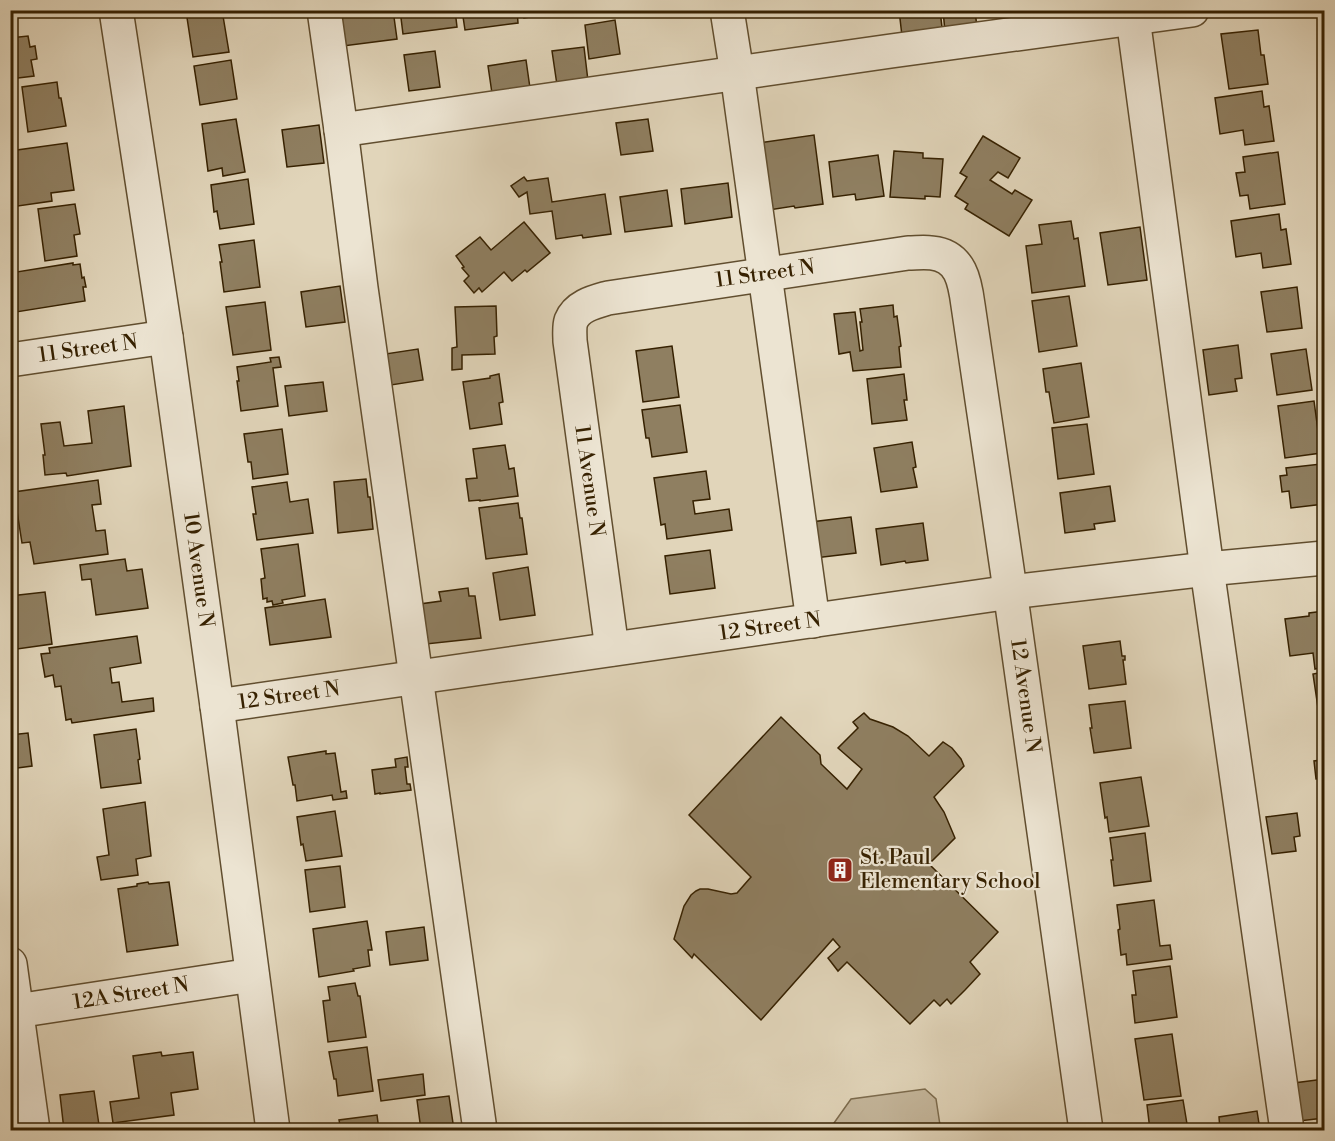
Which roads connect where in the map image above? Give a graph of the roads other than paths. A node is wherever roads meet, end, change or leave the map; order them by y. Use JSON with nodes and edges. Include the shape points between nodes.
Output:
{"nodes":[{"id":1,"x":116,"y":10,"type":"edge"},
{"id":2,"x":324,"y":10,"type":"edge"},
{"id":3,"x":727,"y":10,"type":"edge"},
{"id":4,"x":1192,"y":10,"type":"edge"},
{"id":5,"x":1133,"y":18,"type":"junction"},
{"id":6,"x":737,"y":73,"type":"junction"},
{"id":7,"x":341,"y":130,"type":"junction"},
{"id":8,"x":955,"y":264,"type":"joint"},
{"id":9,"x":764,"y":274,"type":"junction"},
{"id":10,"x":576,"y":314,"type":"joint"},
{"id":11,"x":166,"y":338,"type":"junction"},
{"id":12,"x":10,"y":360,"type":"edge"},
{"id":13,"x":1324,"y":558,"type":"edge"},
{"id":14,"x":1207,"y":569,"type":"junction"},
{"id":15,"x":1011,"y":592,"type":"junction"},
{"id":16,"x":813,"y":621,"type":"junction"},
{"id":17,"x":612,"y":649,"type":"junction"},
{"id":18,"x":416,"y":678,"type":"junction"},
{"id":19,"x":217,"y":706,"type":"junction"},
{"id":20,"x":10,"y":964,"type":"edge"},
{"id":21,"x":252,"y":975,"type":"junction"},
{"id":22,"x":14,"y":1011,"type":"edge"},
{"id":23,"x":33,"y":1131,"type":"edge"},
{"id":24,"x":273,"y":1131,"type":"edge"},
{"id":25,"x":480,"y":1131,"type":"edge"},
{"id":26,"x":1086,"y":1131,"type":"edge"},
{"id":27,"x":1287,"y":1131,"type":"edge"}],
"edges":[{"from":1,"to":11,"type":"street","name":"10 Avenue N"},
{"from":2,"to":7,"type":"street"},
{"from":3,"to":6,"type":"street"},
{"from":4,"to":5,"type":"street"},
{"from":5,"to":6,"type":"street"},
{"from":5,"to":14,"type":"street"},
{"from":6,"to":7,"type":"street"},
{"from":6,"to":9,"type":"street"},
{"from":7,"to":18,"type":"street"},
{"from":8,"to":9,"type":"street","name":"11 Street N","via":[[933,253],[908,253]]},
{"from":8,"to":15,"type":"street","name":"12 Avenue N","via":[[965,284]]},
{"from":9,"to":10,"type":"street","name":"11 Street N","via":[[608,298],[584,306]]},
{"from":9,"to":16,"type":"street"},
{"from":10,"to":17,"type":"street","name":"11 Avenue N","via":[[570,341]]},
{"from":11,"to":12,"type":"street","name":"11 Street N"},
{"from":11,"to":19,"type":"street","name":"10 Avenue N"},
{"from":13,"to":14,"type":"street","name":"12 Street N"},
{"from":14,"to":15,"type":"street","name":"12 Street N"},
{"from":14,"to":27,"type":"street"},
{"from":15,"to":16,"type":"street","name":"12 Street N"},
{"from":15,"to":26,"type":"street","name":"12 Avenue N"},
{"from":16,"to":17,"type":"street","name":"12 Street N"},
{"from":17,"to":18,"type":"street","name":"12 Street N"},
{"from":18,"to":19,"type":"street","name":"12 Street N"},
{"from":18,"to":25,"type":"street"},
{"from":19,"to":21,"type":"street","name":"10 Avenue N"},
{"from":20,"to":22,"type":"street"},
{"from":21,"to":22,"type":"street","name":"12A Street N"},
{"from":21,"to":24,"type":"street","name":"10 Avenue N"},
{"from":22,"to":23,"type":"street"}]}
